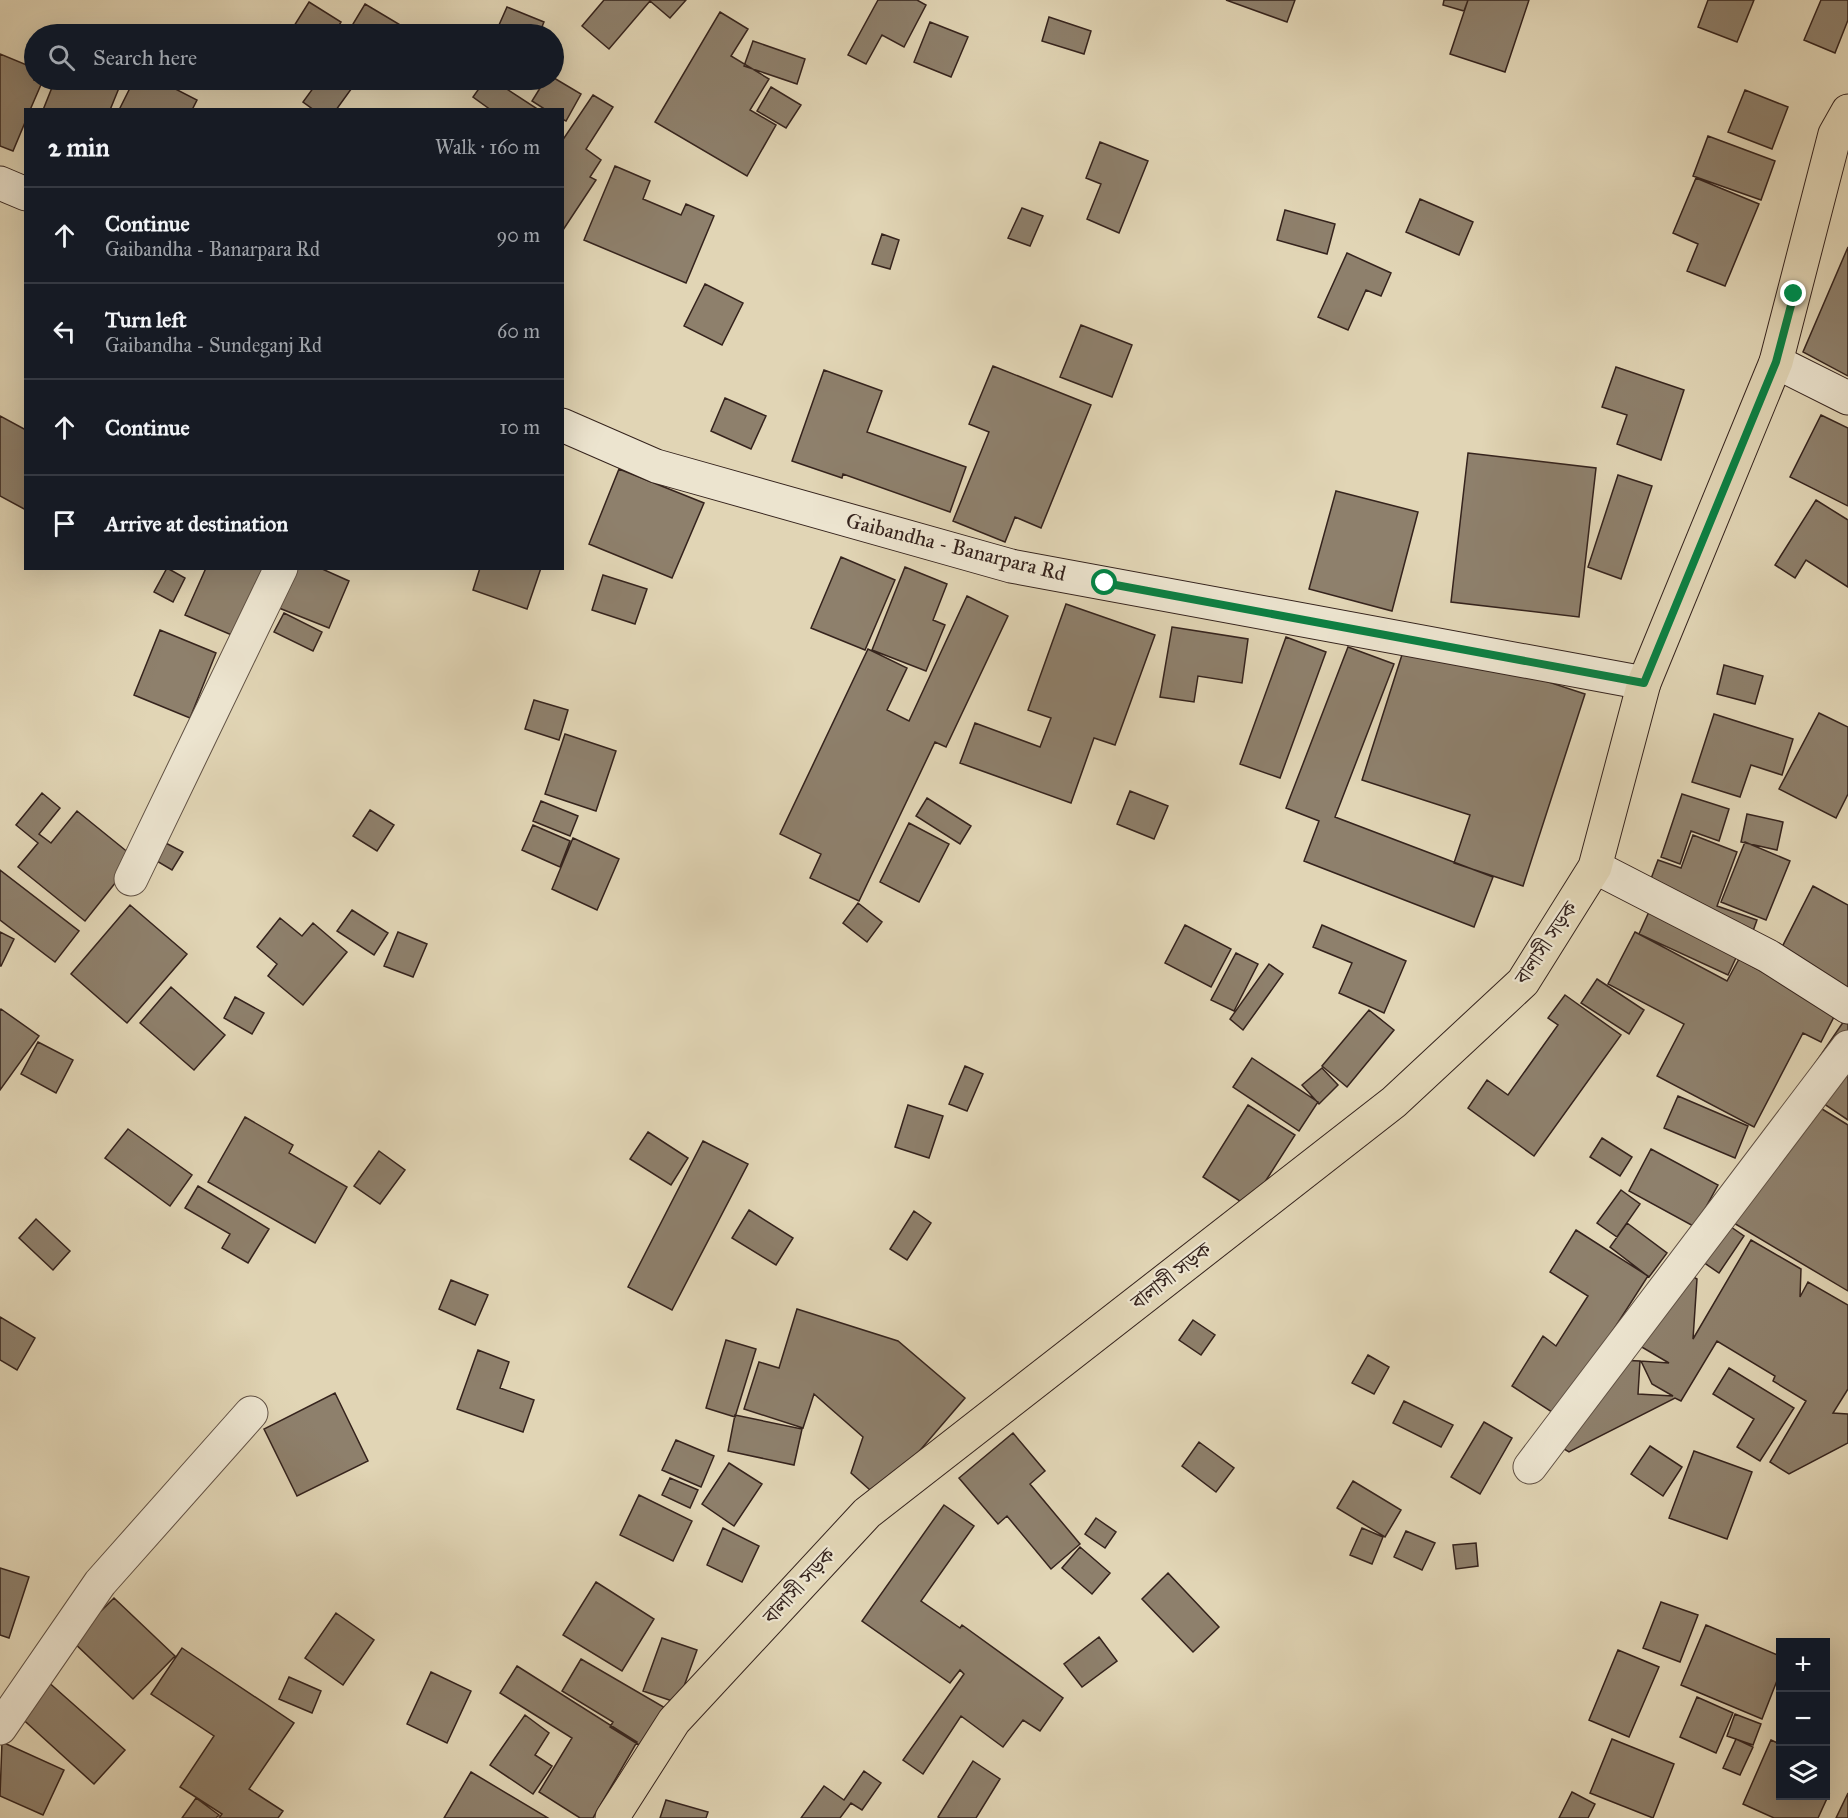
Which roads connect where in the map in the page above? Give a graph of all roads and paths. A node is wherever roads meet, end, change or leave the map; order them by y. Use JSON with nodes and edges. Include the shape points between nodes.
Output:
{"nodes":[{"id":1,"x":1848,"y":111,"type":"edge"},
{"id":2,"x":0,"y":183,"type":"edge"},
{"id":3,"x":24,"y":193,"type":"edge"},
{"id":4,"x":1776,"y":362,"type":"junction"},
{"id":5,"x":1848,"y":398,"type":"edge"},
{"id":6,"x":564,"y":426,"type":"edge"},
{"id":7,"x":280,"y":570,"type":"edge"},
{"id":8,"x":1644,"y":683,"type":"junction"},
{"id":9,"x":1595,"y":867,"type":"junction"},
{"id":10,"x":131,"y":879,"type":"dead end"},
{"id":11,"x":1848,"y":1008,"type":"edge"},
{"id":12,"x":1848,"y":1047,"type":"edge"},
{"id":13,"x":251,"y":1413,"type":"dead end"},
{"id":14,"x":1530,"y":1467,"type":"dead end"},
{"id":15,"x":0,"y":1728,"type":"edge"},
{"id":16,"x":612,"y":1818,"type":"edge"}],
"edges":[{"from":1,"to":4,"type":"main road","name":"বালাসী সড়ক","via":[[1835,134]]},
{"from":2,"to":3,"type":"street"},
{"from":4,"to":5,"type":"street"},
{"from":4,"to":8,"type":"main road","name":"বালাসী সড়ক"},
{"from":6,"to":8,"type":"street","name":"Gaibandha - Banarpara Rd","via":[[656,466],[1011,566]]},
{"from":7,"to":10,"type":"street"},
{"from":8,"to":9,"type":"main road","name":"বালাসী সড়ক"},
{"from":9,"to":11,"type":"street","via":[[1768,956]]},
{"from":9,"to":16,"type":"main road","name":"বালাসী সড়ক","via":[[1523,982],[1394,1102],[867,1513],[674,1720]]},
{"from":12,"to":14,"type":"street"},
{"from":13,"to":15,"type":"street","via":[[100,1583]]}]}
